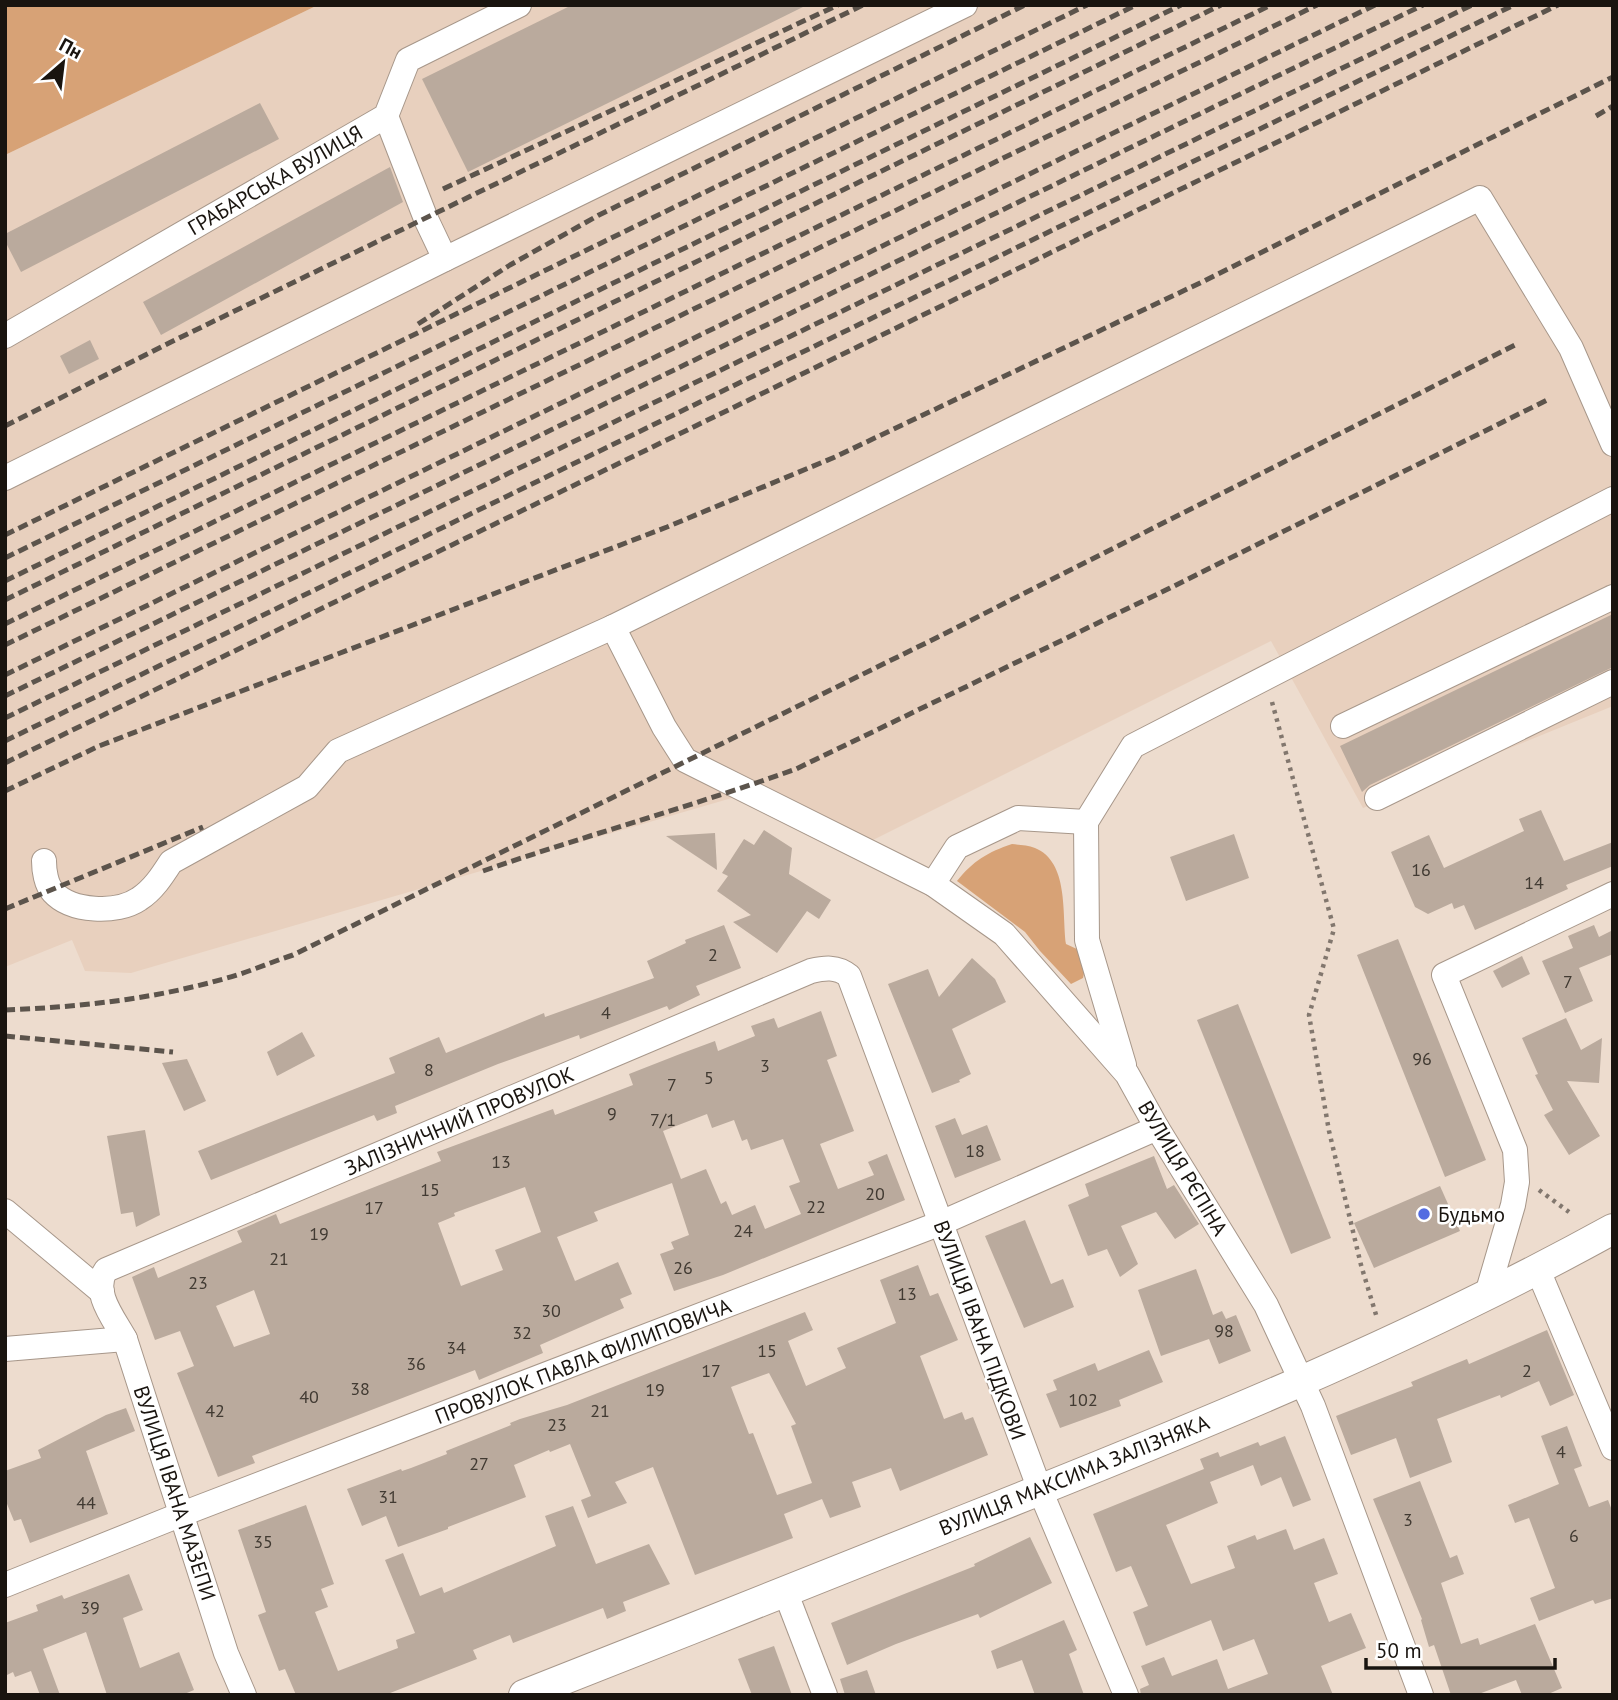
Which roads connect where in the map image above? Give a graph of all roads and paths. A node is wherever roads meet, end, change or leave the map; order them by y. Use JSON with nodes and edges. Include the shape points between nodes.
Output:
{"nodes":[{"id":1,"x":519,"y":5,"type":"edge"},
{"id":2,"x":965,"y":5,"type":"edge"},
{"id":3,"x":386,"y":116,"type":"junction"},
{"id":4,"x":445,"y":259,"type":"junction"},
{"id":5,"x":5,"y":336,"type":"edge"},
{"id":6,"x":1613,"y":444,"type":"edge"},
{"id":7,"x":5,"y":478,"type":"edge"},
{"id":8,"x":1613,"y":499,"type":"edge"},
{"id":9,"x":1613,"y":597,"type":"edge"},
{"id":10,"x":613,"y":628,"type":"junction"},
{"id":11,"x":1265,"y":678,"type":"junction"},
{"id":12,"x":1613,"y":682,"type":"edge"},
{"id":13,"x":1343,"y":726,"type":"dead end"},
{"id":14,"x":1377,"y":798,"type":"dead end"},
{"id":15,"x":1086,"y":821,"type":"junction"},
{"id":16,"x":44,"y":861,"type":"dead end"},
{"id":17,"x":933,"y":884,"type":"junction"},
{"id":18,"x":1613,"y":894,"type":"edge"},
{"id":19,"x":835,"y":969,"type":"joint"},
{"id":20,"x":1127,"y":1074,"type":"junction"},
{"id":21,"x":1157,"y":1128,"type":"junction"},
{"id":22,"x":5,"y":1212,"type":"edge"},
{"id":23,"x":941,"y":1223,"type":"junction"},
{"id":24,"x":1613,"y":1229,"type":"edge"},
{"id":25,"x":1538,"y":1270,"type":"junction"},
{"id":26,"x":102,"y":1293,"type":"junction"},
{"id":27,"x":1487,"y":1294,"type":"junction"},
{"id":28,"x":125,"y":1339,"type":"junction"},
{"id":29,"x":1384,"y":1344,"type":"junction"},
{"id":30,"x":5,"y":1349,"type":"edge"},
{"id":31,"x":1301,"y":1382,"type":"junction"},
{"id":32,"x":1613,"y":1448,"type":"edge"},
{"id":33,"x":1040,"y":1490,"type":"junction"},
{"id":34,"x":182,"y":1514,"type":"junction"},
{"id":35,"x":5,"y":1585,"type":"edge"},
{"id":36,"x":785,"y":1591,"type":"junction"},
{"id":37,"x":537,"y":1692,"type":"edge"},
{"id":38,"x":244,"y":1695,"type":"edge"},
{"id":39,"x":825,"y":1695,"type":"edge"},
{"id":40,"x":1126,"y":1695,"type":"edge"},
{"id":41,"x":1421,"y":1695,"type":"edge"}],
"edges":[{"from":1,"to":3,"type":"street","name":"ГРАБАРСЬКА ВУЛИЦЯ","via":[[408,60]]},
{"from":2,"to":4,"type":"street"},
{"from":3,"to":4,"type":"street"},
{"from":3,"to":5,"type":"street","name":"ГРАБАРСЬКА ВУЛИЦЯ"},
{"from":4,"to":7,"type":"street"},
{"from":6,"to":10,"type":"street","via":[[1571,348],[1480,198]]},
{"from":8,"to":11,"type":"street"},
{"from":9,"to":13,"type":"street"},
{"from":10,"to":16,"type":"street","via":[[338,751],[307,787],[171,862],[138,900],[90,908],[66,902],[51,890]]},
{"from":10,"to":17,"type":"street","name":"ВУЛИЦЯ РЄПІНА","via":[[663,727],[685,760]]},
{"from":11,"to":15,"type":"street","via":[[1133,746]]},
{"from":11,"to":29,"type":"path","via":[[1334,929],[1309,1015],[1329,1130]]},
{"from":12,"to":14,"type":"street"},
{"from":15,"to":17,"type":"street","via":[[1018,818],[957,847]]},
{"from":15,"to":20,"type":"street","via":[[1087,940]]},
{"from":17,"to":20,"type":"street","name":"ВУЛИЦЯ РЄПІНА","via":[[1004,934]]},
{"from":18,"to":27,"type":"street","via":[[1444,975],[1515,1150],[1515,1194]]},
{"from":19,"to":23,"type":"street","name":"ВУЛИЦЯ ІВАНА ПІДКОВИ","via":[[849,976]]},
{"from":19,"to":26,"type":"street","name":"ЗАЛІЗНИЧНИЙ ПРОВУЛОК","via":[[811,971],[106,1270]]},
{"from":20,"to":21,"type":"street","name":"ВУЛИЦЯ РЄПІНА"},
{"from":21,"to":23,"type":"street","name":"ПРОВУЛОК ПАВЛА ФИЛИПОВИЧА"},
{"from":21,"to":31,"type":"street","name":"ВУЛИЦЯ РЄПІНА","via":[[1266,1305]]},
{"from":22,"to":26,"type":"street"},
{"from":23,"to":33,"type":"street","name":"ВУЛИЦЯ ІВАНА ПІДКОВИ"},
{"from":23,"to":34,"type":"street","name":"ПРОВУЛОК ПАВЛА ФИЛИПОВИЧА"},
{"from":24,"to":25,"type":"main road","name":"ВУЛИЦЯ МАКСИМА ЗАЛІЗНЯКА"},
{"from":25,"to":27,"type":"main road","name":"ВУЛИЦЯ МАКСИМА ЗАЛІЗНЯКА"},
{"from":25,"to":32,"type":"street"},
{"from":26,"to":28,"type":"street","name":"ВУЛИЦЯ ІВАНА МАЗЕПИ"},
{"from":27,"to":29,"type":"main road","name":"ВУЛИЦЯ МАКСИМА ЗАЛІЗНЯКА"},
{"from":28,"to":30,"type":"street"},
{"from":28,"to":34,"type":"street","name":"ВУЛИЦЯ ІВАНА МАЗЕПИ"},
{"from":29,"to":31,"type":"main road","name":"ВУЛИЦЯ МАКСИМА ЗАЛІЗНЯКА"},
{"from":31,"to":33,"type":"main road","name":"ВУЛИЦЯ МАКСИМА ЗАЛІЗНЯКА"},
{"from":31,"to":41,"type":"street","name":"ВУЛИЦЯ РЄПІНА"},
{"from":33,"to":36,"type":"main road","name":"ВУЛИЦЯ МАКСИМА ЗАЛІЗНЯКА"},
{"from":33,"to":40,"type":"street","name":"ВУЛИЦЯ ІВАНА ПІДКОВИ"},
{"from":34,"to":35,"type":"street","name":"ПРОВУЛОК ПАВЛА ФИЛИПОВИЧА"},
{"from":34,"to":38,"type":"street","name":"ВУЛИЦЯ ІВАНА МАЗЕПИ"},
{"from":36,"to":37,"type":"main road","name":"ВУЛИЦЯ МАКСИМА ЗАЛІЗНЯКА"},
{"from":36,"to":39,"type":"street"}]}
